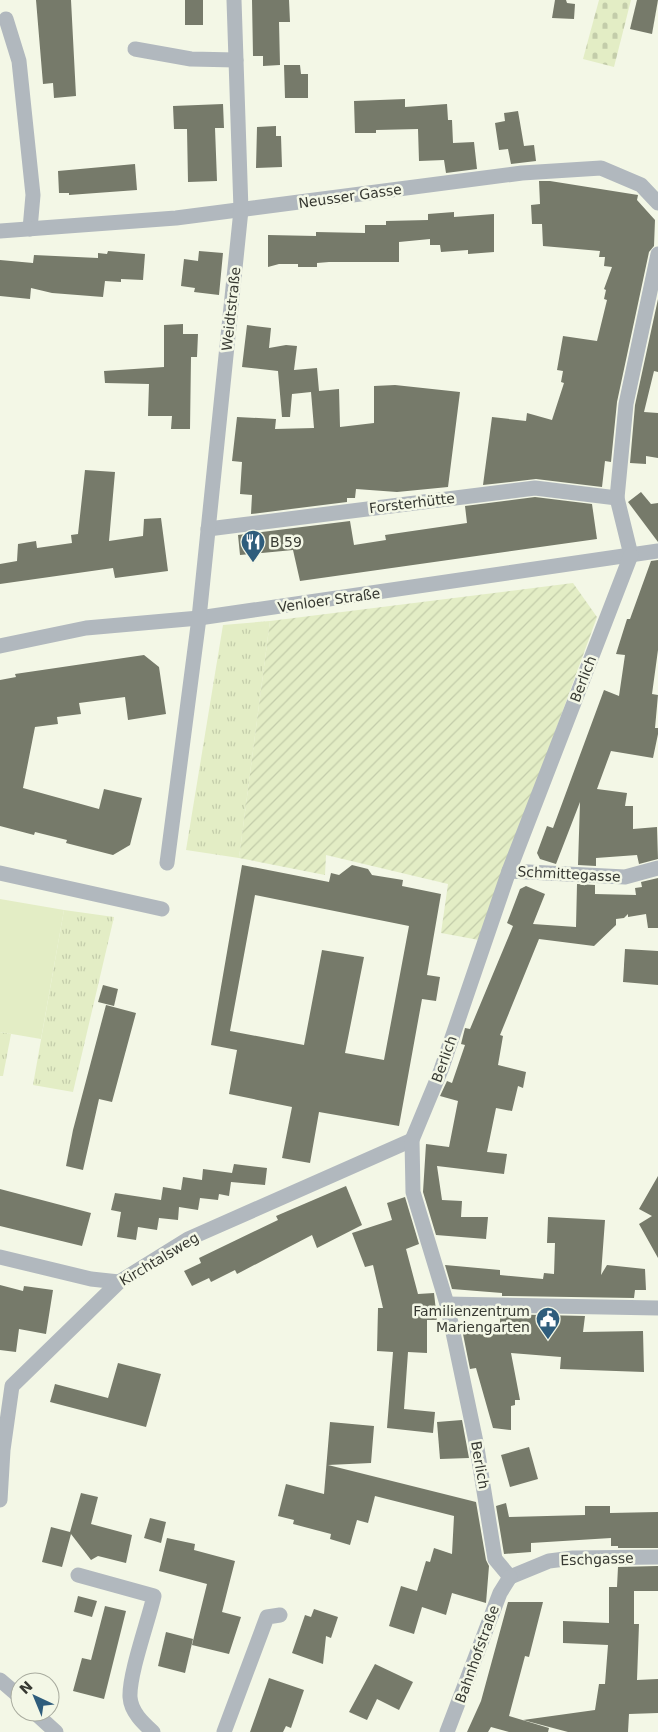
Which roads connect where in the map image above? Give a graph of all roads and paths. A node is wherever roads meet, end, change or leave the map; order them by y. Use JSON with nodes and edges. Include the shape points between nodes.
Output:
{"nodes":[{"id":1,"x":234,"y":0,"type":"edge"},
{"id":2,"x":6,"y":19,"type":"dead end"},
{"id":3,"x":135,"y":49,"type":"dead end"},
{"id":4,"x":236,"y":60,"type":"junction"},
{"id":5,"x":658,"y":203,"type":"edge"},
{"id":6,"x":241,"y":210,"type":"junction"},
{"id":7,"x":30,"y":229,"type":"junction"},
{"id":8,"x":0,"y":231,"type":"edge"},
{"id":9,"x":658,"y":254,"type":"edge"},
{"id":10,"x":617,"y":498,"type":"junction"},
{"id":11,"x":208,"y":529,"type":"junction"},
{"id":12,"x":658,"y":551,"type":"edge"},
{"id":13,"x":631,"y":555,"type":"junction"},
{"id":14,"x":199,"y":618,"type":"junction"},
{"id":15,"x":0,"y":646,"type":"edge"},
{"id":16,"x":167,"y":863,"type":"dead end"},
{"id":17,"x":658,"y":868,"type":"edge"},
{"id":18,"x":509,"y":871,"type":"junction"},
{"id":19,"x":0,"y":873,"type":"edge"},
{"id":20,"x":162,"y":909,"type":"dead end"},
{"id":21,"x":412,"y":1140,"type":"junction"},
{"id":22,"x":0,"y":1257,"type":"edge"},
{"id":23,"x":118,"y":1282,"type":"junction"},
{"id":24,"x":446,"y":1304,"type":"junction"},
{"id":25,"x":658,"y":1308,"type":"edge"},
{"id":26,"x":0,"y":1500,"type":"edge"},
{"id":27,"x":658,"y":1557,"type":"edge"},
{"id":28,"x":78,"y":1575,"type":"dead end"},
{"id":29,"x":510,"y":1577,"type":"junction"},
{"id":30,"x":280,"y":1615,"type":"dead end"},
{"id":31,"x":0,"y":1680,"type":"edge"},
{"id":32,"x":10,"y":1688,"type":"edge"},
{"id":33,"x":45,"y":1722,"type":"edge"},
{"id":34,"x":56,"y":1732,"type":"edge"},
{"id":35,"x":153,"y":1732,"type":"edge"},
{"id":36,"x":224,"y":1732,"type":"edge"},
{"id":37,"x":447,"y":1732,"type":"edge"}],
"edges":[{"from":1,"to":4,"type":"street","name":"Weidtstraße"},
{"from":2,"to":7,"type":"street","via":[[19,61],[32,195]]},
{"from":3,"to":4,"type":"street","via":[[191,59]]},
{"from":4,"to":6,"type":"street","name":"Weidtstraße"},
{"from":5,"to":6,"type":"street","name":"Neusser Gasse","via":[[641,185],[602,168],[522,173]]},
{"from":6,"to":7,"type":"street","name":"Neusser Gasse"},
{"from":6,"to":11,"type":"street","name":"Weidtstraße"},
{"from":7,"to":8,"type":"street","name":"Neusser Gasse"},
{"from":9,"to":10,"type":"street","via":[[626,404]]},
{"from":10,"to":11,"type":"street","name":"Forsterhütte","via":[[535,488]]},
{"from":10,"to":13,"type":"street"},
{"from":11,"to":14,"type":"street","name":"Weidtstraße"},
{"from":12,"to":13,"type":"street","name":"Venloer Straße"},
{"from":13,"to":14,"type":"street","name":"Venloer Straße"},
{"from":13,"to":18,"type":"street","name":"Berlich"},
{"from":14,"to":15,"type":"street","name":"Venloer Straße","via":[[86,628]]},
{"from":14,"to":16,"type":"street","name":"Weidtstraße"},
{"from":17,"to":18,"type":"street","name":"Schmittegasse","via":[[625,877]]},
{"from":18,"to":21,"type":"street","name":"Berlich","via":[[441,1070]]},
{"from":19,"to":20,"type":"street"},
{"from":21,"to":23,"type":"street","name":"Kirchtalsweg","via":[[188,1239]]},
{"from":21,"to":24,"type":"street","name":"Berlich","via":[[413,1192]]},
{"from":22,"to":23,"type":"street","via":[[91,1279]]},
{"from":23,"to":26,"type":"street","name":"Kirchtalsweg","via":[[12,1386]]},
{"from":24,"to":25,"type":"street"},
{"from":24,"to":29,"type":"street","name":"Berlich","via":[[476,1442],[495,1559]]},
{"from":27,"to":29,"type":"street","name":"Eschgasse","via":[[549,1561]]},
{"from":28,"to":35,"type":"street","via":[[154,1596],[130,1698],[135,1712]]},
{"from":29,"to":37,"type":"street","name":"Bahnhofstraße","via":[[500,1592]]},
{"from":30,"to":36,"type":"street","via":[[267,1618]]},
{"from":31,"to":32,"type":"street"},
{"from":33,"to":34,"type":"street"}]}
